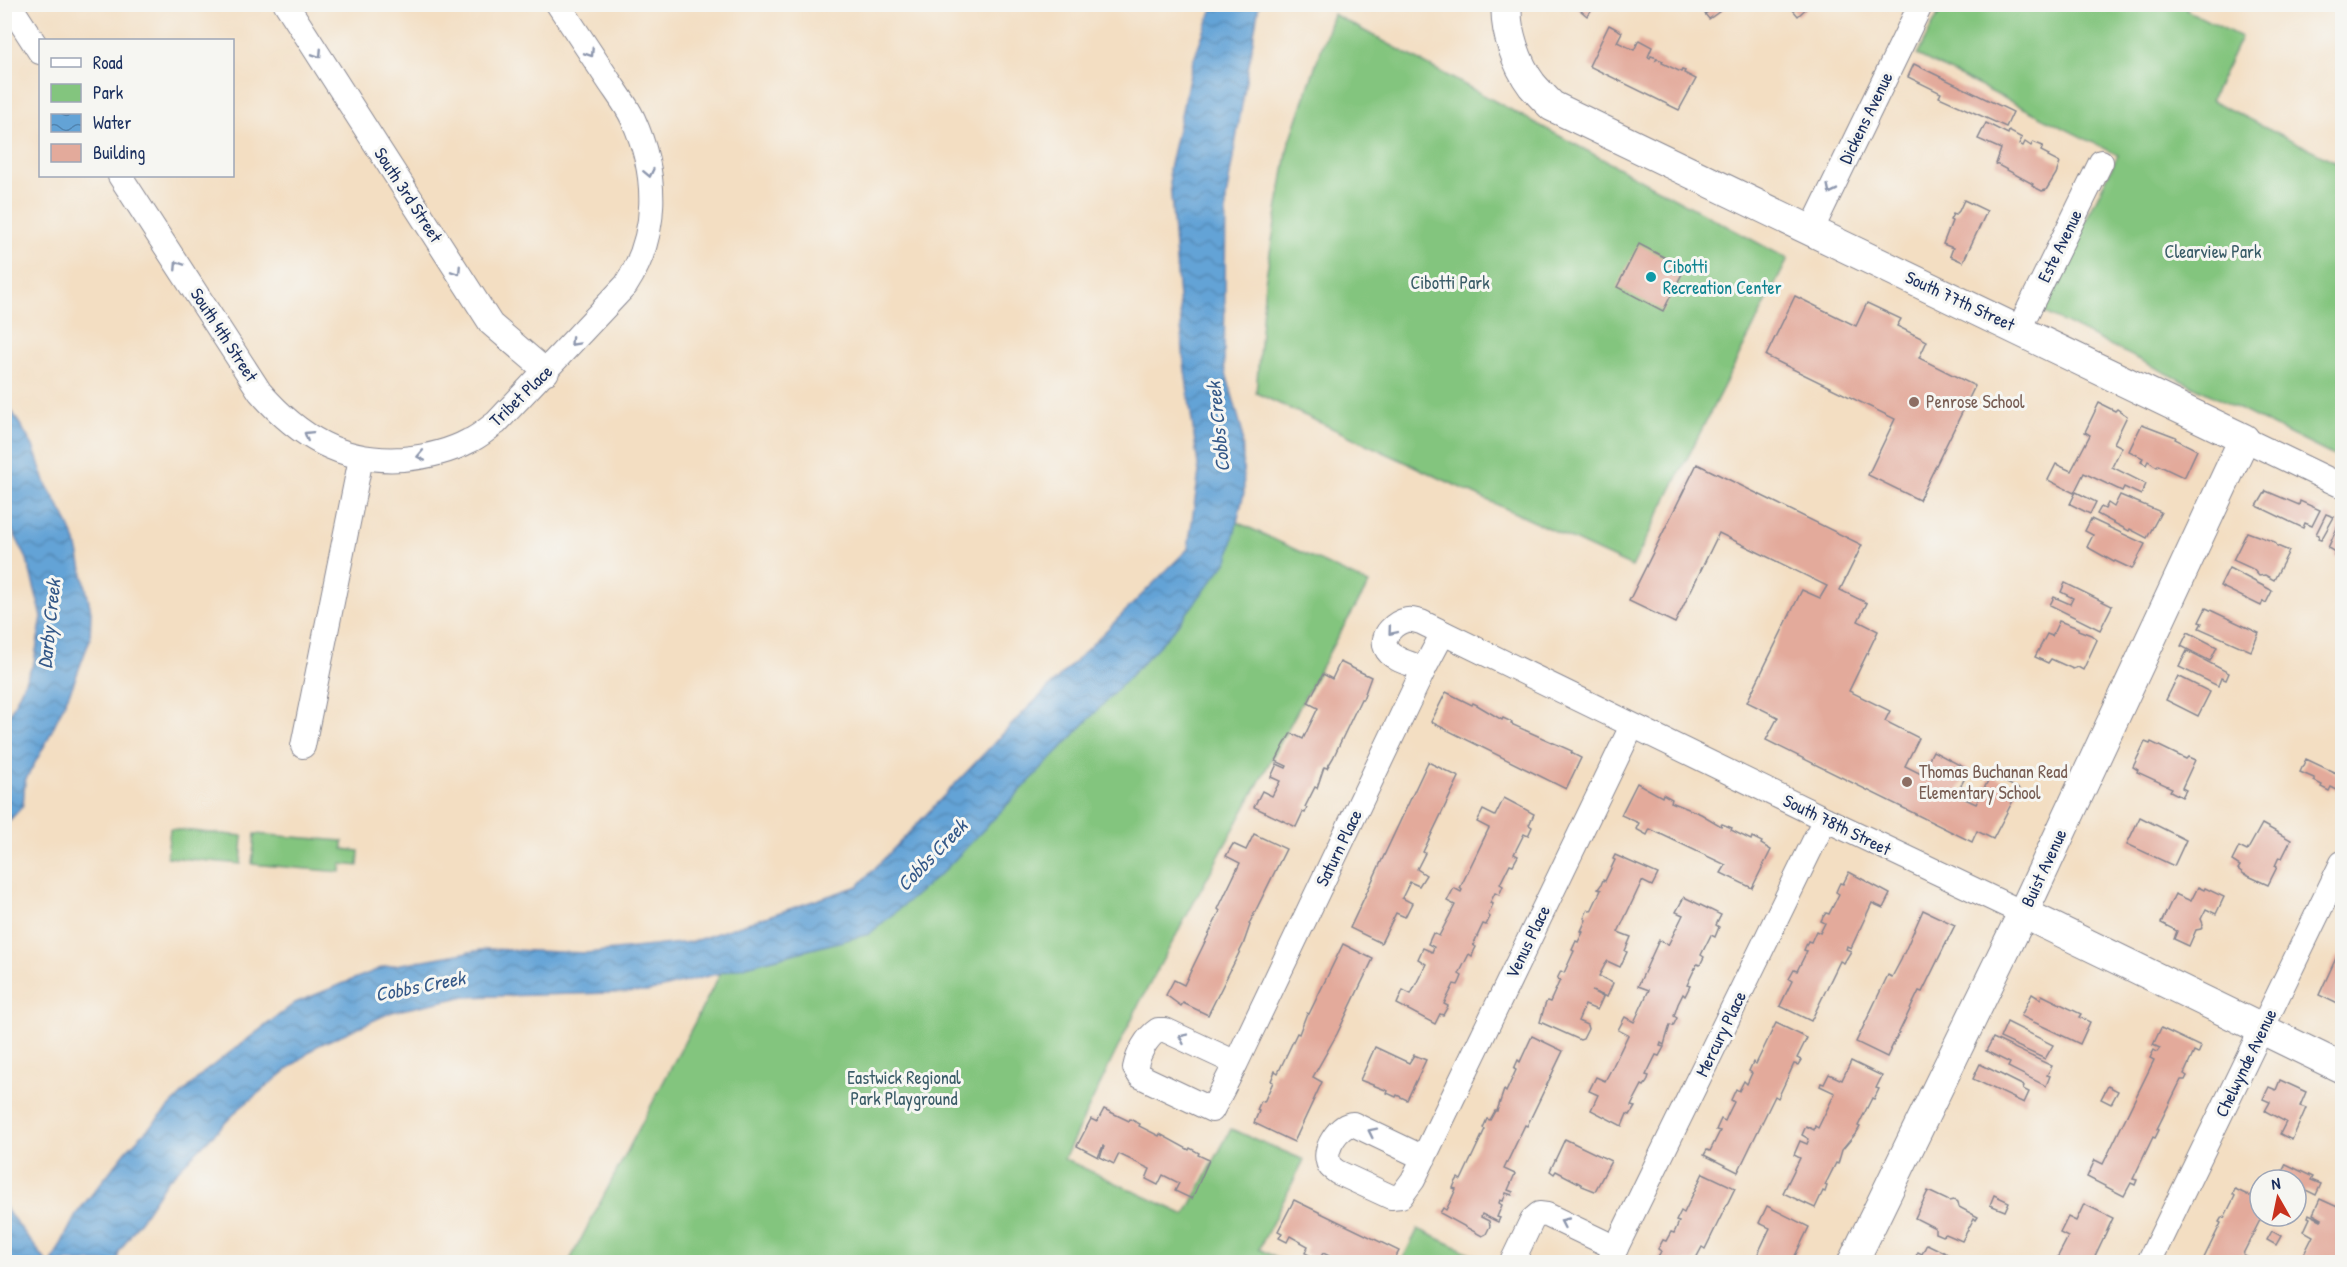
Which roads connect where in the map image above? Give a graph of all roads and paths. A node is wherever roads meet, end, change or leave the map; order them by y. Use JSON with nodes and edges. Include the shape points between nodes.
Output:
{"nodes":[{"id":1,"x":9,"y":4,"type":"edge"},
{"id":2,"x":286,"y":4,"type":"edge"},
{"id":3,"x":558,"y":4,"type":"edge"},
{"id":4,"x":1506,"y":4,"type":"edge"},
{"id":5,"x":1921,"y":4,"type":"edge"},
{"id":6,"x":39,"y":50,"type":"edge"},
{"id":7,"x":2101,"y":162,"type":"dead end"},
{"id":8,"x":121,"y":177,"type":"edge"},
{"id":9,"x":1812,"y":231,"type":"junction"},
{"id":10,"x":2019,"y":329,"type":"junction"},
{"id":11,"x":547,"y":372,"type":"junction"},
{"id":12,"x":2244,"y":439,"type":"junction"},
{"id":13,"x":361,"y":458,"type":"junction"},
{"id":14,"x":2343,"y":486,"type":"edge"},
{"id":15,"x":1443,"y":633,"type":"junction"},
{"id":16,"x":1424,"y":669,"type":"junction"},
{"id":17,"x":1632,"y":726,"type":"junction"},
{"id":18,"x":303,"y":746,"type":"dead end"},
{"id":19,"x":1825,"y":819,"type":"junction"},
{"id":20,"x":2343,"y":863,"type":"edge"},
{"id":21,"x":2023,"y":913,"type":"junction"},
{"id":22,"x":2262,"y":1029,"type":"junction"},
{"id":23,"x":1236,"y":1063,"type":"junction"},
{"id":24,"x":2343,"y":1068,"type":"edge"},
{"id":25,"x":1424,"y":1158,"type":"dead end"},
{"id":26,"x":1613,"y":1255,"type":"edge"},
{"id":27,"x":1514,"y":1262,"type":"edge"},
{"id":28,"x":1853,"y":1263,"type":"edge"},
{"id":29,"x":2149,"y":1263,"type":"edge"}],
"edges":[{"from":1,"to":6,"type":"street"},
{"from":2,"to":11,"type":"street","name":"South 3rd Street","one_way":true,"via":[[491,324]]},
{"from":3,"to":11,"type":"street","name":"Tribet Place","one_way":true,"via":[[633,117],[651,181],[650,222],[646,246],[626,285]]},
{"from":4,"to":9,"type":"street","name":"South 77th Street","via":[[1514,47],[1531,84],[1552,106]]},
{"from":5,"to":9,"type":"street","name":"Dickens Avenue","one_way":true},
{"from":7,"to":10,"type":"street","name":"Este Avenue"},
{"from":13,"to":8,"type":"street","name":"South 4th Street","one_way":true,"via":[[326,446],[295,427],[260,392]]},
{"from":9,"to":10,"type":"street","name":"South 77th Street"},
{"from":10,"to":12,"type":"street","name":"South 77th Street"},
{"from":11,"to":13,"type":"street","name":"Tribet Place","one_way":true,"via":[[496,423],[470,441],[417,458]]},
{"from":12,"to":14,"type":"street","name":"South 77th Street"},
{"from":12,"to":21,"type":"street","name":"Buist Avenue"},
{"from":13,"to":18,"type":"street"},
{"from":15,"to":16,"type":"street","name":"Saturn Place"},
{"from":15,"to":16,"type":"street","name":"South 78th Street","one_way":true,"via":[[1410,620],[1400,622],[1388,632],[1386,648],[1392,655]]},
{"from":15,"to":17,"type":"street","name":"South 78th Street"},
{"from":16,"to":23,"type":"street","name":"Saturn Place"},
{"from":17,"to":19,"type":"street","name":"South 78th Street"},
{"from":17,"to":25,"type":"street","name":"Venus Place"},
{"from":19,"to":21,"type":"street","name":"South 78th Street"},
{"from":19,"to":26,"type":"street","name":"Mercury Place"},
{"from":20,"to":22,"type":"street","name":"Chelwynde Avenue"},
{"from":21,"to":22,"type":"street","name":"South 78th Street"},
{"from":21,"to":28,"type":"street","name":"Buist Avenue"},
{"from":22,"to":24,"type":"street","name":"South 78th Street"},
{"from":22,"to":29,"type":"street","name":"Chelwynde Avenue"},
{"from":23,"to":23,"type":"street","name":"Saturn Place","one_way":true,"via":[[1158,1030],[1146,1042],[1135,1068],[1140,1076],[1212,1110]]},
{"from":26,"to":27,"type":"street","name":"Mercury Place","one_way":true,"via":[[1547,1215],[1539,1214],[1532,1220]]}]}
